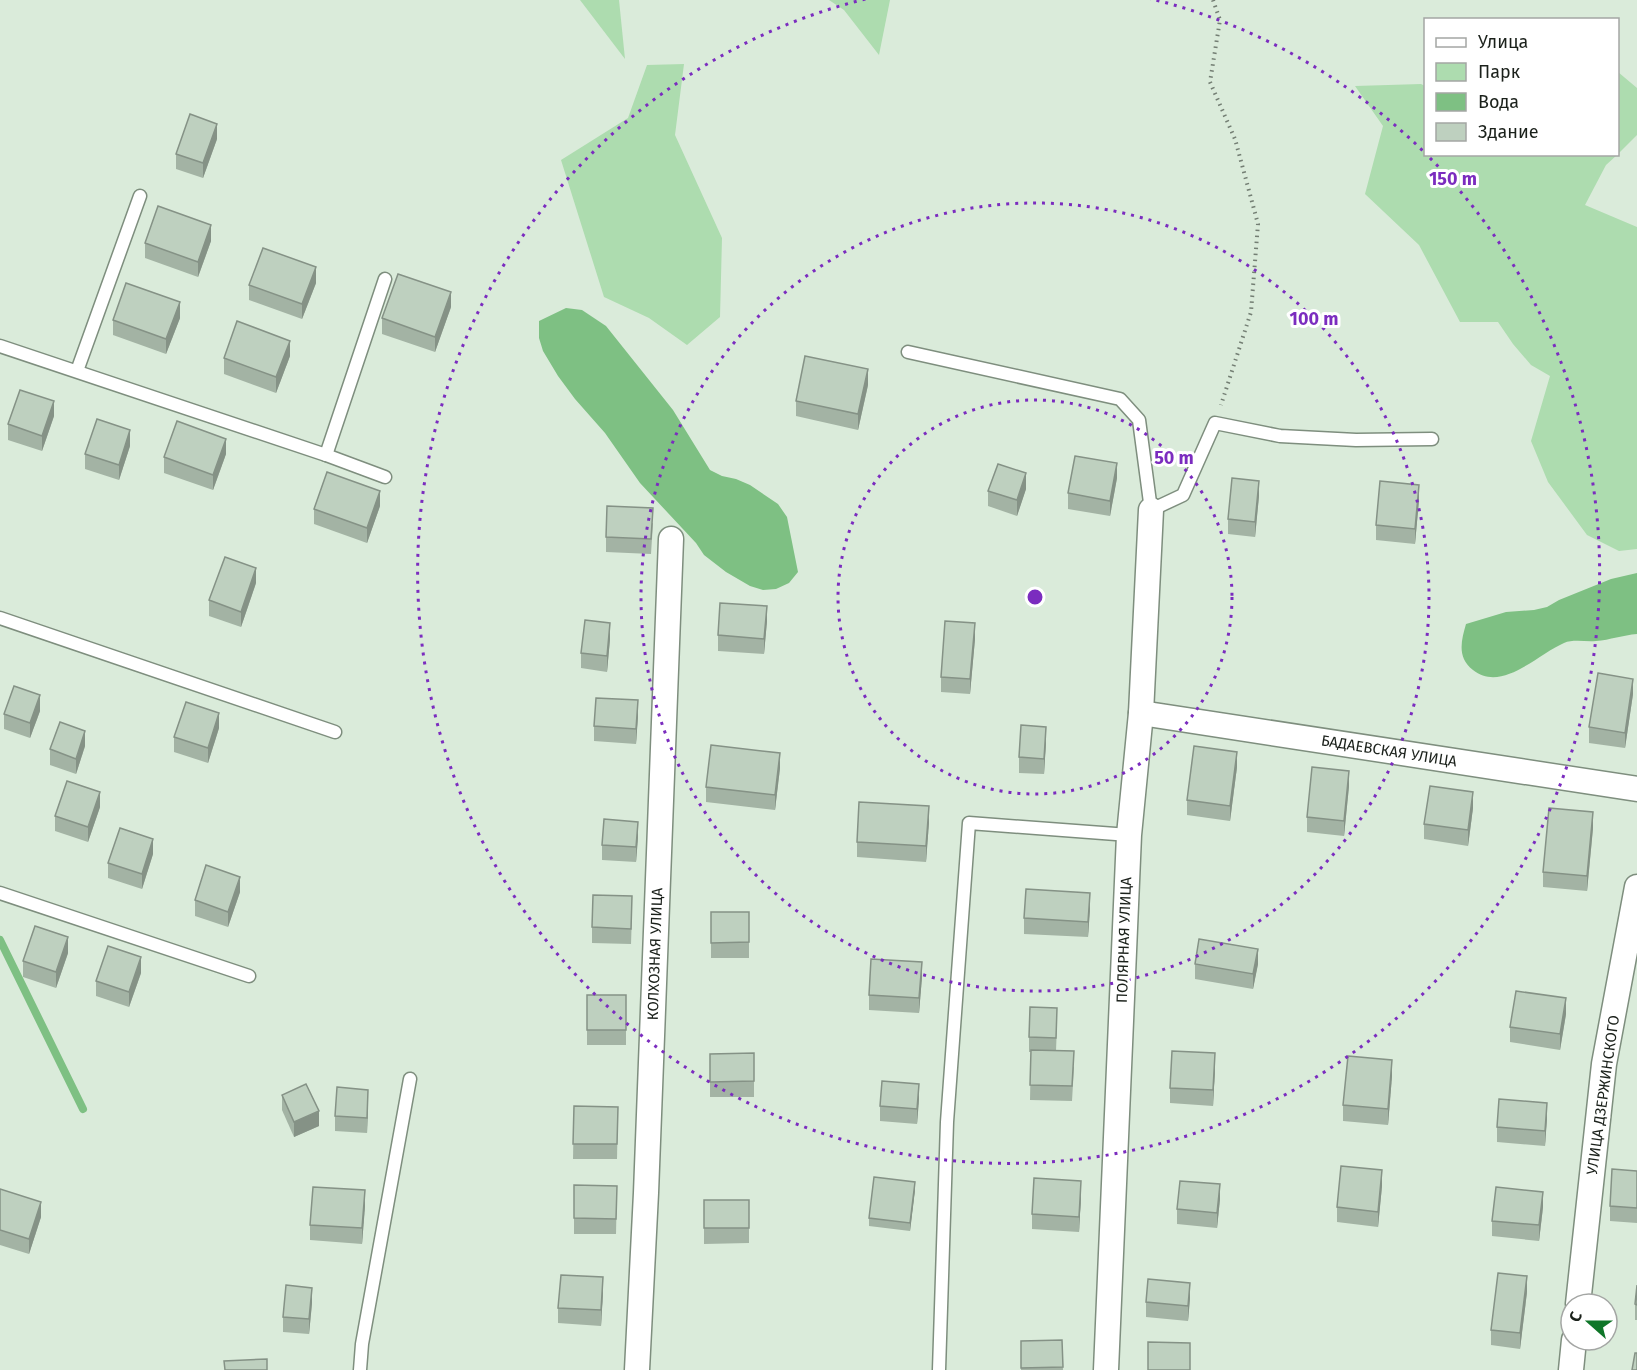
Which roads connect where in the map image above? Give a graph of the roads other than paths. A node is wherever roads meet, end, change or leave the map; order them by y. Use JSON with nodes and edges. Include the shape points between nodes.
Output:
{"nodes":[{"id":1,"x":140,"y":196,"type":"dead end"},
{"id":2,"x":385,"y":279,"type":"dead end"},
{"id":3,"x":0,"y":346,"type":"edge"},
{"id":4,"x":908,"y":352,"type":"dead end"},
{"id":5,"x":77,"y":371,"type":"junction"},
{"id":6,"x":1432,"y":439,"type":"dead end"},
{"id":7,"x":326,"y":456,"type":"junction"},
{"id":8,"x":385,"y":477,"type":"dead end"},
{"id":9,"x":1151,"y":510,"type":"junction"},
{"id":10,"x":671,"y":538,"type":"dead end"},
{"id":11,"x":0,"y":618,"type":"edge"},
{"id":12,"x":1141,"y":713,"type":"junction"},
{"id":13,"x":335,"y":732,"type":"dead end"},
{"id":14,"x":1637,"y":789,"type":"edge"},
{"id":15,"x":1129,"y":835,"type":"junction"},
{"id":16,"x":1637,"y":887,"type":"edge"},
{"id":17,"x":0,"y":893,"type":"edge"},
{"id":18,"x":249,"y":976,"type":"dead end"},
{"id":19,"x":410,"y":1079,"type":"dead end"},
{"id":20,"x":1579,"y":1292,"type":"edge"},
{"id":21,"x":1573,"y":1352,"type":"edge"},
{"id":22,"x":360,"y":1370,"type":"edge"},
{"id":23,"x":636,"y":1370,"type":"edge"},
{"id":24,"x":939,"y":1370,"type":"edge"},
{"id":25,"x":1106,"y":1370,"type":"edge"},
{"id":26,"x":1571,"y":1370,"type":"edge"}],
"edges":[{"from":1,"to":5,"type":"lane"},
{"from":2,"to":7,"type":"lane"},
{"from":3,"to":5,"type":"lane"},
{"from":4,"to":9,"type":"lane","via":[[1120,399],[1139,420]]},
{"from":5,"to":7,"type":"lane"},
{"from":6,"to":9,"type":"lane","via":[[1280,435],[1215,423],[1183,495]]},
{"from":7,"to":8,"type":"lane"},
{"from":9,"to":12,"type":"street","name":"ПОЛЯРНАЯ УЛИЦА"},
{"from":10,"to":23,"type":"street","name":"КОЛХОЗНАЯ УЛИЦА"},
{"from":11,"to":13,"type":"lane"},
{"from":12,"to":14,"type":"street","name":"БАДАЕВСКАЯ УЛИЦА"},
{"from":12,"to":15,"type":"street","name":"ПОЛЯРНАЯ УЛИЦА"},
{"from":15,"to":24,"type":"lane","via":[[969,823],[947,1122]]},
{"from":15,"to":25,"type":"street","name":"ПОЛЯРНАЯ УЛИЦА"},
{"from":16,"to":20,"type":"street","name":"УЛИЦА ДЗЕРЖИНСКОГО","via":[[1604,1064]]},
{"from":17,"to":18,"type":"lane"},
{"from":19,"to":22,"type":"lane"},
{"from":21,"to":26,"type":"street"}]}
